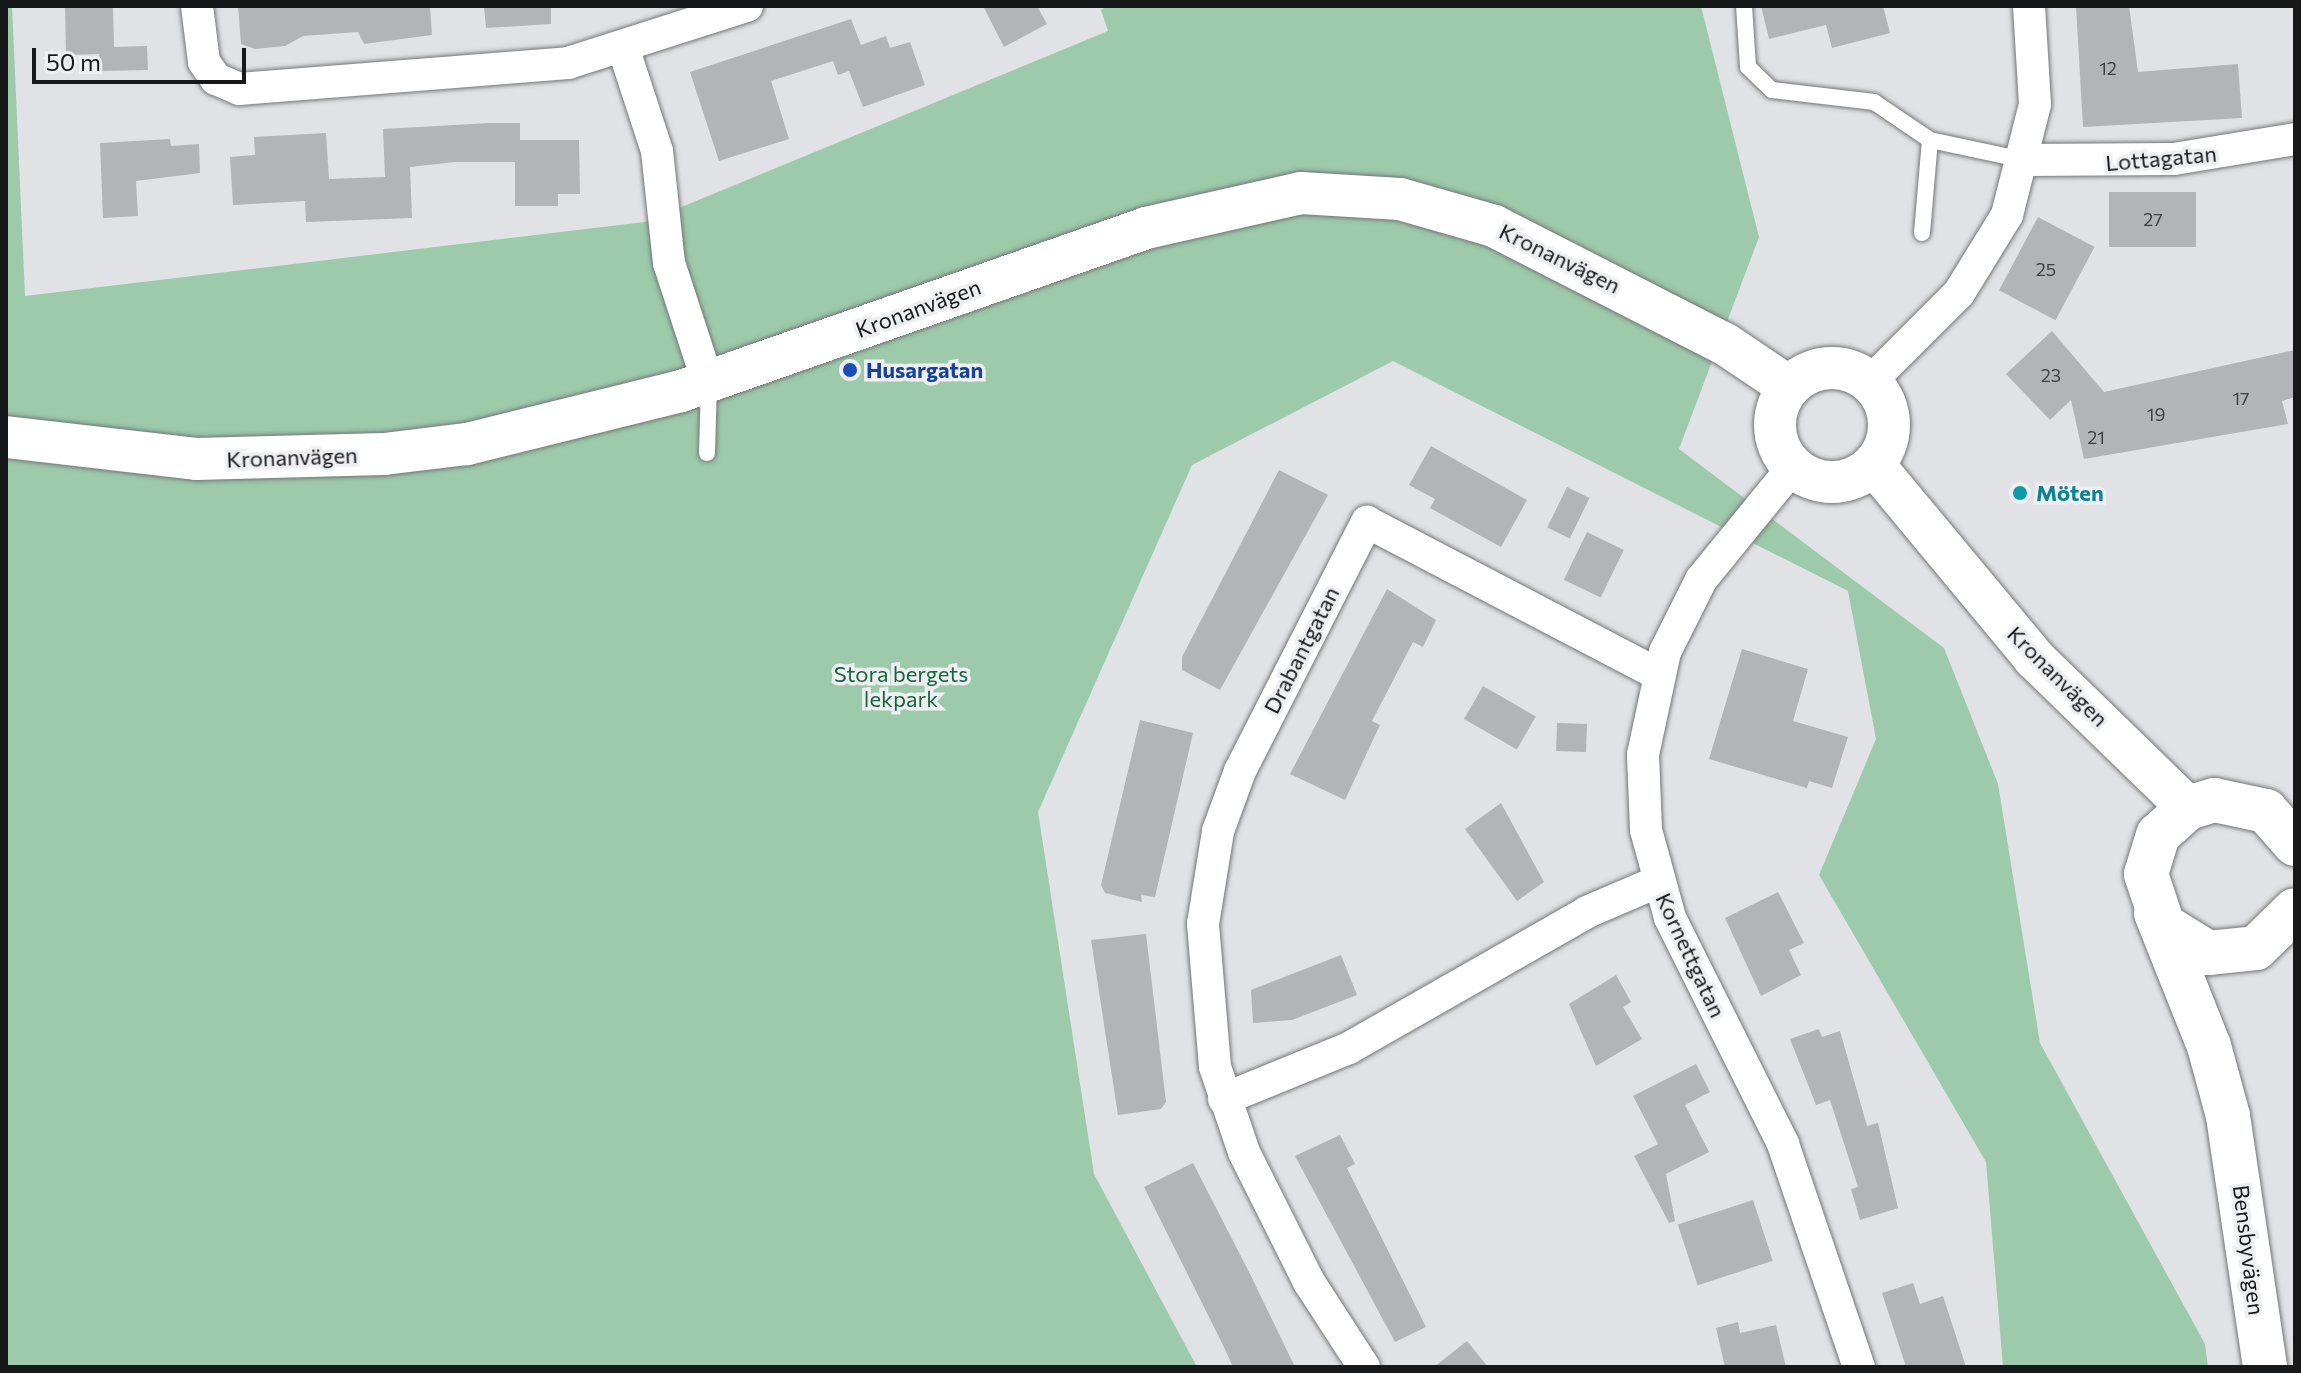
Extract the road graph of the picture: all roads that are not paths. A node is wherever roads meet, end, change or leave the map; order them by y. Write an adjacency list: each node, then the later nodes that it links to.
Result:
1 (197, 6): 5 (street)
2 (747, 6): 5 (street)
3 (1744, 6): 7 (lane)
4 (2029, 6): 8 (street)
5 (623, 47): 10 (street)
6 (2295, 139): 8 (street, Lottagatan)
7 (1930, 140): 8 (lane); 9 (lane)
8 (2026, 160): 11 (street)
9 (1922, 233)
10 (708, 382): 12 (street, Kronanvägen); 13 (street, Kronanvägen); 14 (lane)
11 (1870, 382): 12 (street); 15 (street)
12 (1789, 387): 16 (street)
13 (6, 437)
14 (707, 453)
15 (1874, 465): 16 (street); 19 (street, Kronanvägen)
16 (1793, 467): 17 (street, Kornettgatan)
17 (1658, 674): 22 (street, Kornettgatan); 26 (street, Drabantgatan)
18 (2252, 804): 19 (main road); 20 (main road); 21 (main road)
19 (2188, 808): 24 (main road, Bensbyvägen)
20 (2295, 810)
21 (2295, 844)
22 (1657, 882): 26 (street); 29 (street, Kornettgatan)
23 (2295, 910): 25 (main road, Bensbyvägen)
24 (2156, 913): 25 (main road); 27 (main road, Bensbyvägen)
25 (2256, 948): 27 (main road, Bensbyvägen)
26 (1224, 1099): 28 (street, Drabantgatan)
27 (2231, 1133): 30 (main road, Bensbyvägen)
28 (1364, 1367)
29 (1859, 1367)
30 (2265, 1367)

